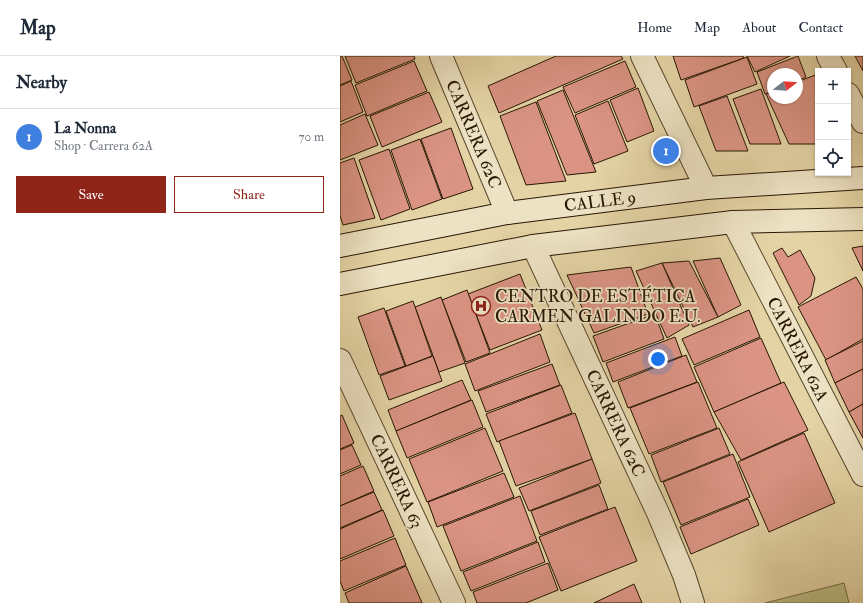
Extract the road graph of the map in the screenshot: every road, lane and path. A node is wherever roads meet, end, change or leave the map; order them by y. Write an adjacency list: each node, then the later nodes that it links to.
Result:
1 (441, 56): 9 (street, CARRERA 62C)
2 (642, 56): 8 (street)
3 (828, 56): 4 (street)
4 (834, 68)
5 (851, 100): 6 (street)
6 (863, 122)
7 (863, 178): 8 (street, CALLE 9)
8 (706, 188): 9 (street, CALLE 9)
9 (507, 213): 12 (street, CALLE 9)
10 (863, 219): 11 (street)
11 (733, 222): 13 (street); 16 (street, CARRERA 62A)
12 (340, 246)
13 (533, 246): 14 (street); 18 (street, CARRERA 62C)
14 (340, 284)
15 (340, 360): 17 (street, CARRERA 63)
16 (863, 475)
17 (454, 603)
18 (693, 603)

